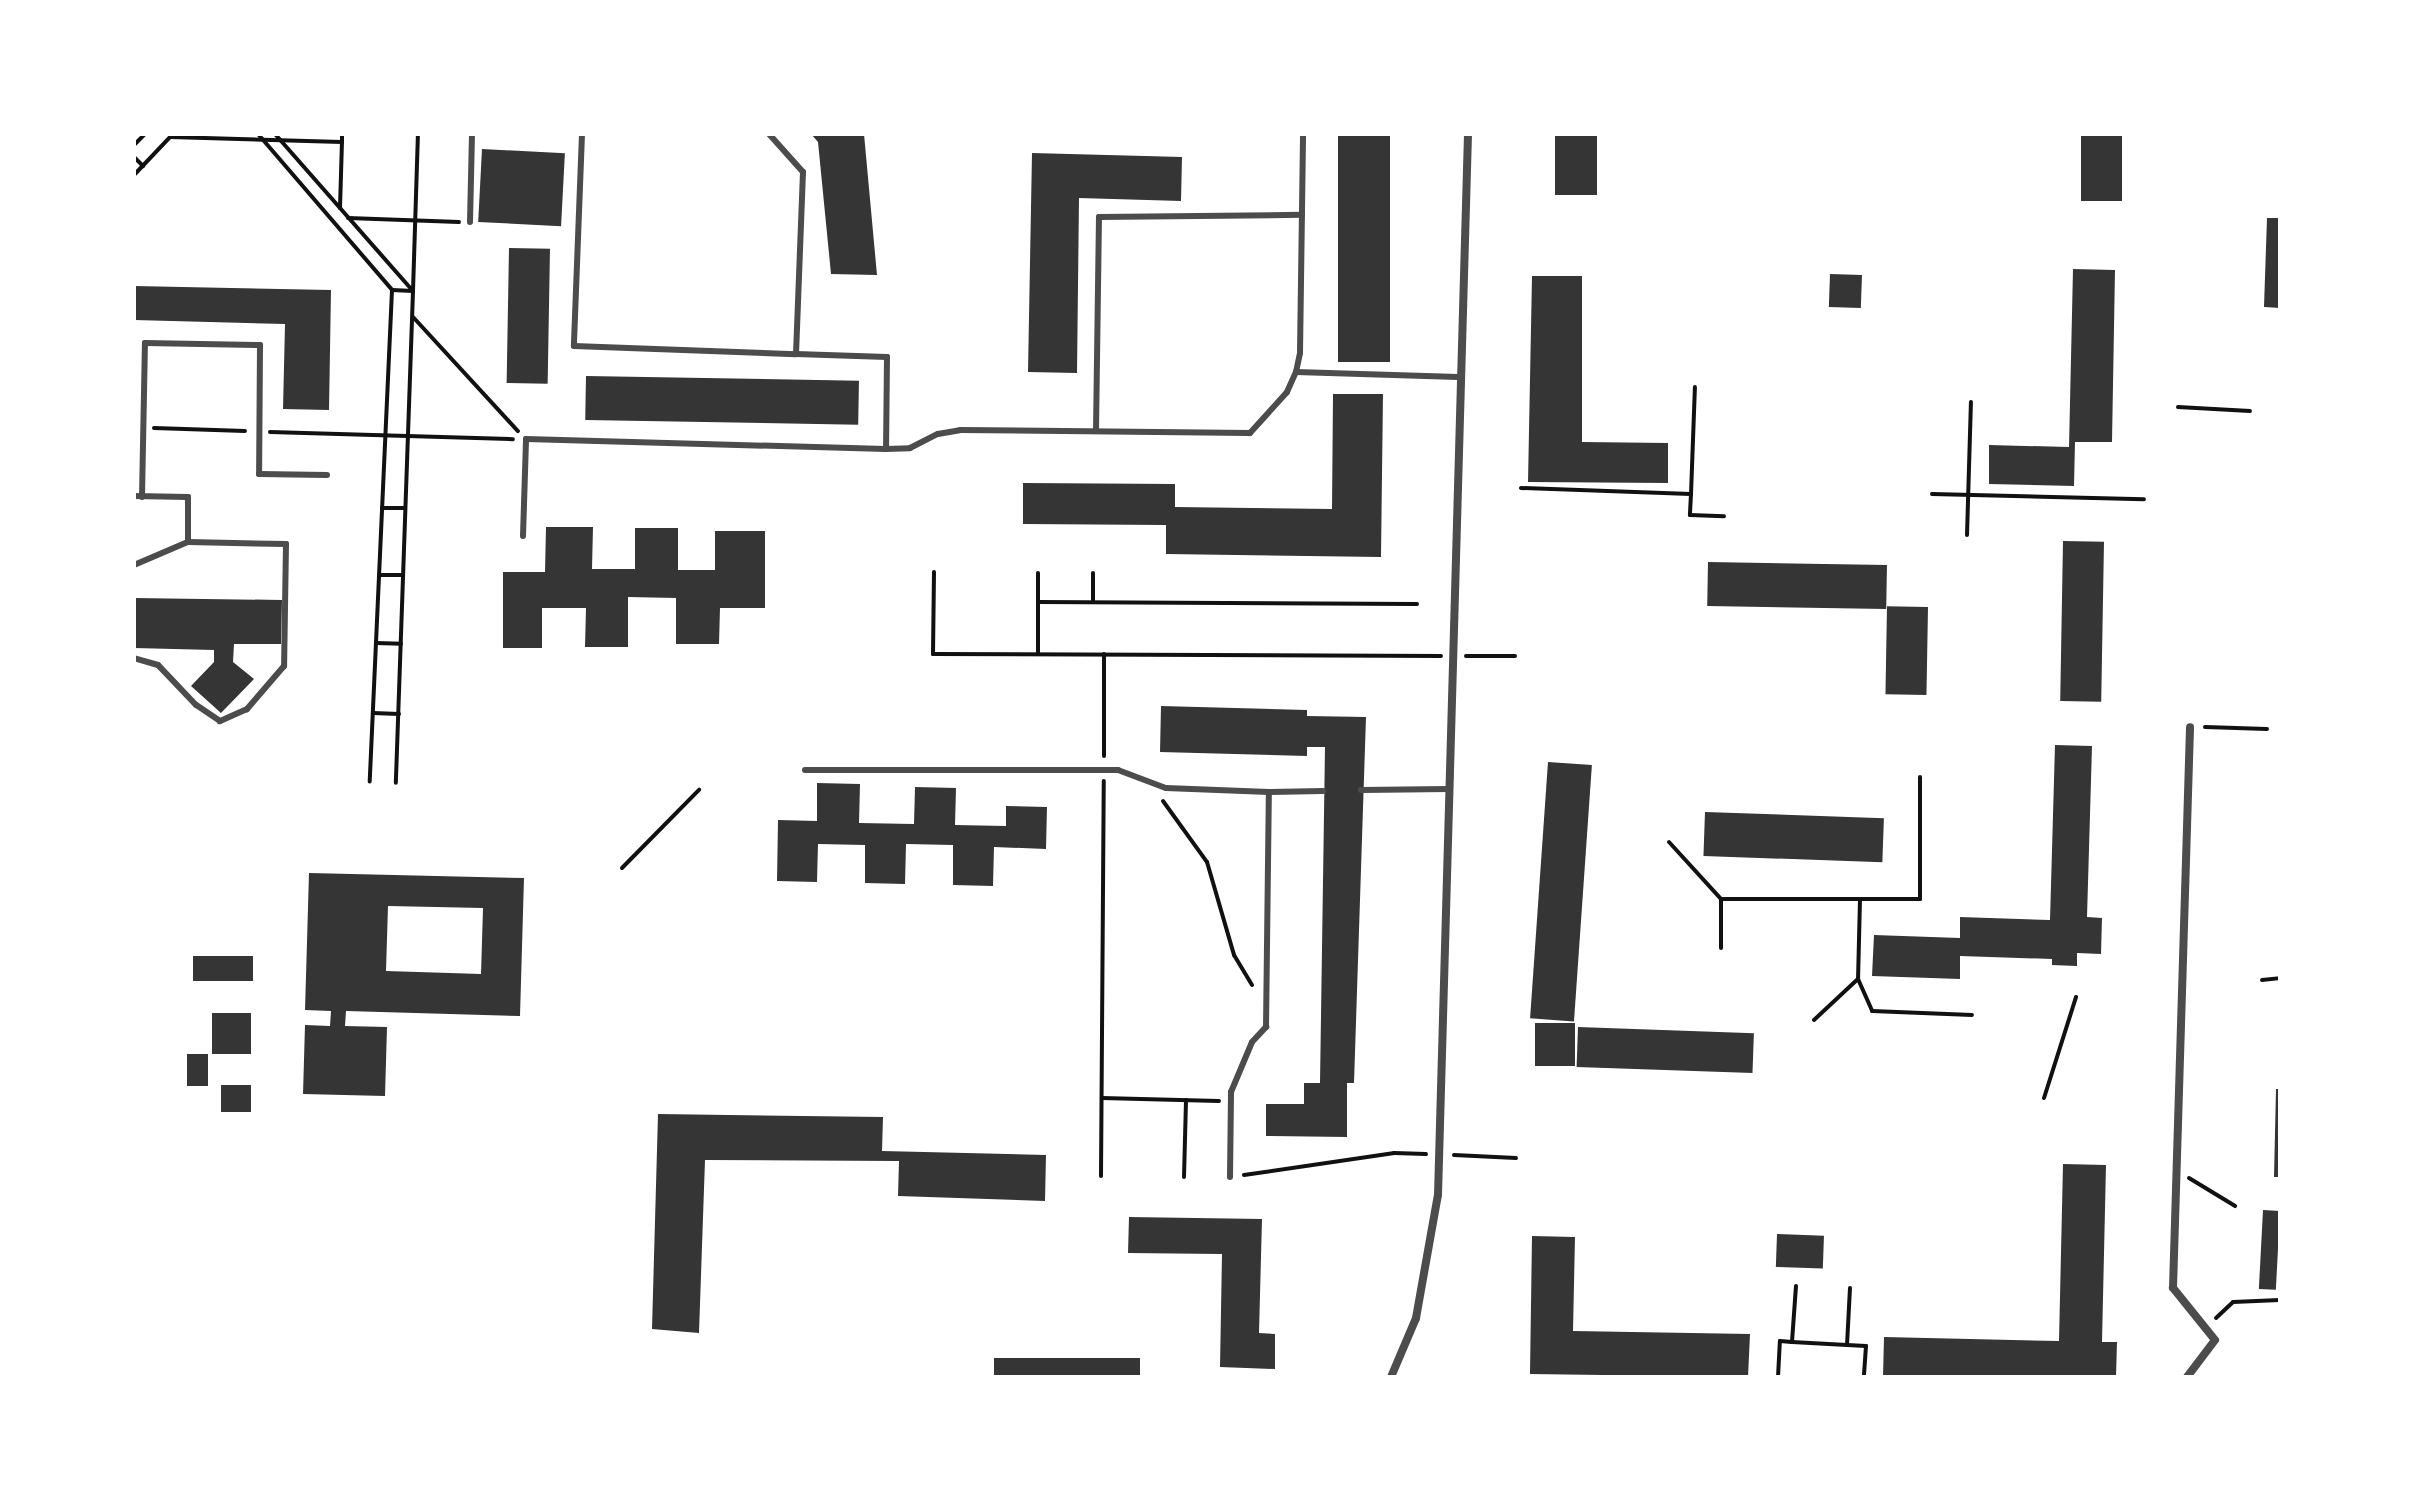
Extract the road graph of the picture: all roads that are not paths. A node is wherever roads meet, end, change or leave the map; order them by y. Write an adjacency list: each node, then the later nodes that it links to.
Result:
1 (472, 134): 7 (lane)
2 (582, 134): 8 (lane)
3 (769, 134): 8 (lane)
4 (1303, 134): 6 (lane)
5 (1468, 134): 10 (street)
6 (1302, 215): 9 (lane); 11 (lane)
7 (470, 222)
8 (796, 354): 12 (lane)
9 (1296, 372): 10 (lane); 11 (lane)
10 (1458, 377): 22 (street)
11 (1096, 431): 12 (lane)
12 (886, 449): 16 (lane)
13 (327, 475): 15 (lane)
14 (134, 496): 15 (lane)
15 (142, 497): 17 (lane)
16 (523, 536)
17 (188, 542): 18 (lane); 19 (lane)
18 (134, 565)
19 (134, 658)
20 (2190, 727): 28 (street)
21 (805, 770): 25 (lane)
22 (1449, 789): 23 (lane); 27 (street)
23 (1361, 790)
24 (1323, 791): 25 (lane)
25 (1269, 792): 26 (lane)
26 (1230, 1177)
27 (1391, 1377)
28 (2187, 1377)

